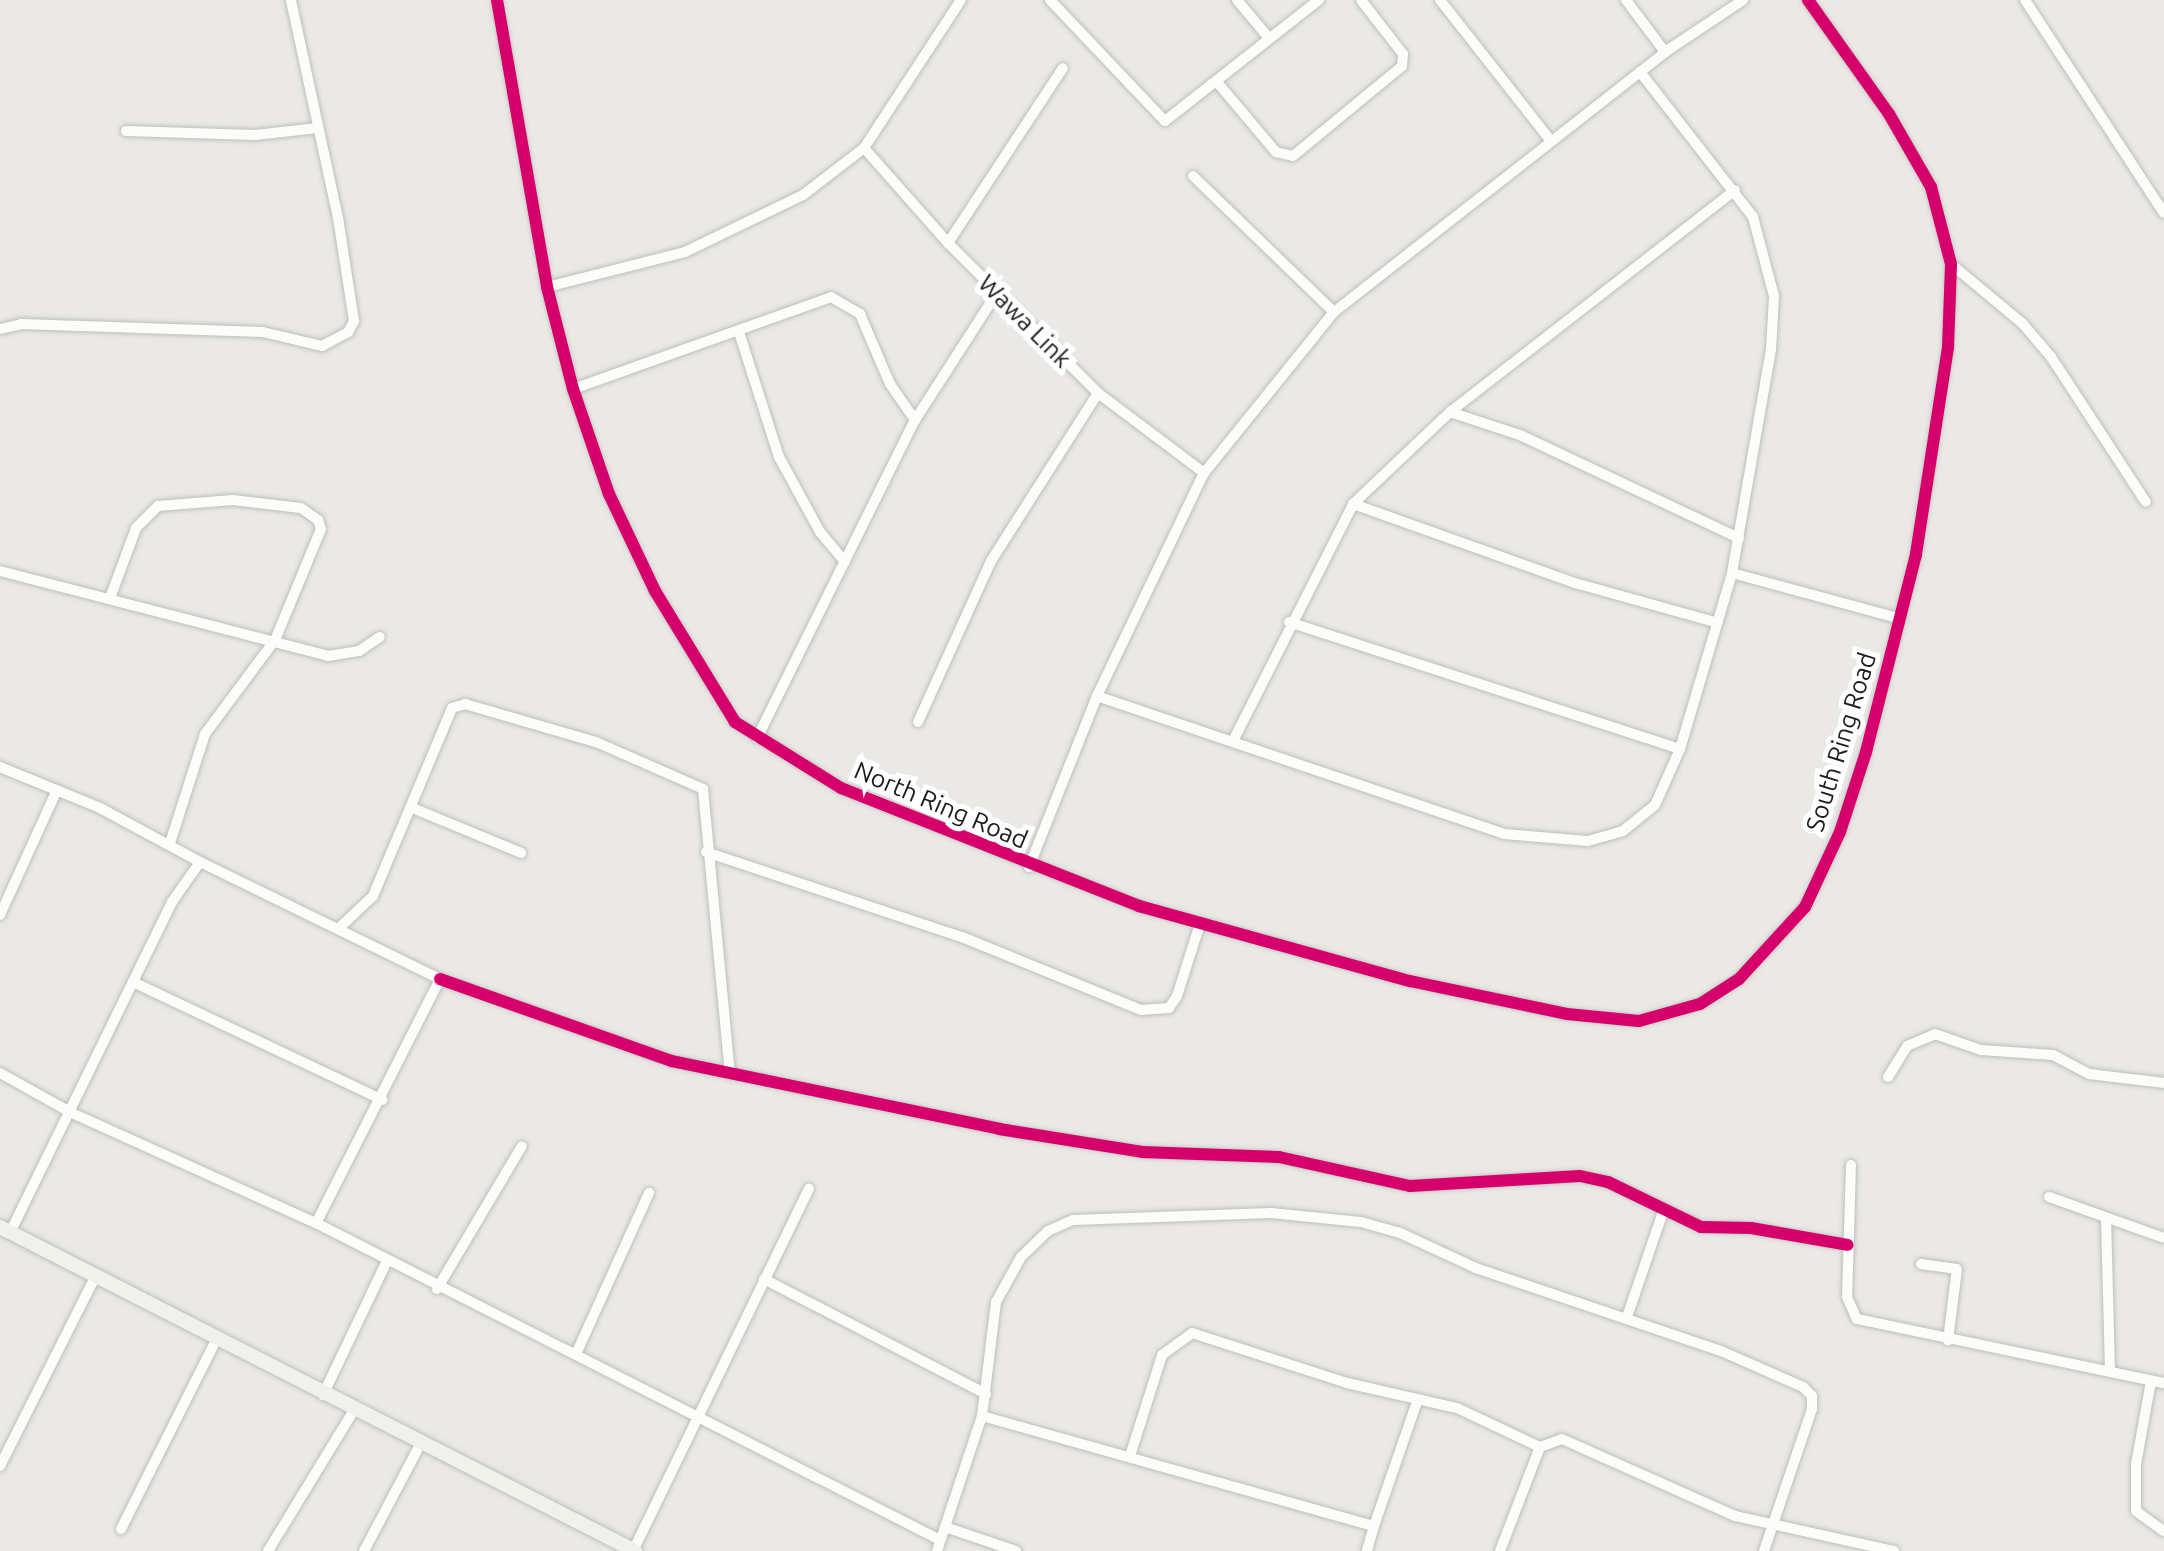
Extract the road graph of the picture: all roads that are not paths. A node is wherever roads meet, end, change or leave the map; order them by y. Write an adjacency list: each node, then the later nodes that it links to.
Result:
1 (291, 0): 18 (street)
2 (497, 0): 27 (street, North Ring Road)
3 (961, 0): 21 (street)
4 (1050, 0): 17 (street)
5 (1237, 0): 13 (street)
6 (1319, 0): 13 (street)
7 (1362, 0): 17 (street)
8 (1440, 0): 20 (street)
9 (1626, 0): 14 (street)
10 (1742, 0): 14 (street)
11 (1808, 0): 26 (street, South Ring Road)
12 (2024, 0): 24 (street)
13 (1269, 38): 17 (street)
14 (1665, 52): 16 (street)
15 (1063, 68): 25 (street)
16 (1640, 72): 20 (street); 23 (street)
17 (1217, 82)
18 (318, 128): 19 (street); 30 (street)
19 (126, 131)
20 (1551, 141): 29 (street)
21 (864, 148): 25 (street, Wawa Link); 27 (street)
22 (1193, 176): 29 (street)
23 (1736, 190): 34 (street); 39 (street)
24 (2164, 214)
25 (948, 244): 28 (street, Wawa Link)
26 (1951, 264): 37 (street); 44 (street, South Ring Road)
27 (547, 287): 32 (street, North Ring Road)
28 (997, 293): 33 (street, Wawa Link); 35 (street)
29 (1334, 312): 36 (street)
30 (0, 329)
31 (739, 332): 32 (street); 35 (street); 40 (street)
32 (573, 389): 51 (street, North Ring Road)
33 (1098, 393): 36 (street, Wawa Link); 50 (street)
34 (1450, 412): 38 (street); 39 (street)
35 (915, 420): 40 (street)
36 (1204, 474): 49 (street)
37 (2146, 502)
38 (1353, 504): 45 (street); 46 (street)
39 (1739, 538): 42 (street)
40 (844, 562): 51 (street)
41 (0, 571): 43 (street)
42 (1732, 572): 44 (street); 46 (street)
43 (110, 598): 48 (street); 48 (street)
44 (1901, 619): 65 (street, South Ring Road)
45 (1289, 622): 52 (street); 53 (street)
46 (1718, 623): 53 (street)
47 (380, 636): 48 (street)
48 (275, 640): 57 (street)
49 (1097, 696): 52 (street); 61 (street)
50 (918, 722)
51 (757, 738): 61 (street, North Ring Road)
52 (1234, 739): 53 (street)
53 (1680, 749)
54 (0, 767): 55 (street)
55 (56, 790): 57 (street); 62 (street)
56 (415, 808): 58 (street); 59 (street); 64 (street)
57 (170, 842): 60 (street)
58 (706, 852): 63 (street); 68 (street)
59 (521, 853)
60 (200, 862): 64 (street); 67 (street)
61 (1029, 867): 63 (street, North Ring Road)
62 (0, 915)
63 (1200, 924): 65 (street, North Ring Road)
64 (338, 929): 66 (street)
65 (1288, 949)
66 (440, 979): 68 (street); 72 (street)
67 (133, 982): 72 (street); 73 (street)
68 (730, 1072): 79 (street)
69 (0, 1074): 73 (street)
70 (1888, 1078): 71 (street)
71 (2164, 1082)
72 (383, 1100): 81 (street)
73 (72, 1114): 81 (street); 82 (street)
74 (522, 1146): 89 (street)
75 (1851, 1165): 84 (street)
76 (809, 1188): 88 (street)
77 (649, 1193): 93 (street)
78 (2049, 1198): 80 (street)
79 (1664, 1209): 84 (street); 90 (street)
80 (2106, 1218): 83 (street); 94 (street)
81 (316, 1223): 85 (street)
82 (5, 1230): 87 (street)
83 (2164, 1238)
84 (1848, 1245): 92 (street)
85 (386, 1263): 89 (street); 98 (street)
86 (1922, 1264): 92 (street)
87 (95, 1277): 91 (street); 106 (street)
88 (764, 1279): 97 (street); 101 (street)
89 (437, 1289): 93 (street)
90 (1626, 1318): 97 (street); 107 (street)
91 (216, 1340): 98 (street); 110 (street)
92 (1948, 1340): 94 (street)
93 (576, 1354): 101 (street)
94 (2110, 1370): 95 (street)
95 (2151, 1381): 96 (street); 111 (street)
96 (2164, 1382)
97 (986, 1394): 102 (street)
98 (322, 1396): 100 (street)
99 (1418, 1399): 104 (street); 105 (street); 109 (street)
100 (354, 1410): 103 (street); 113 (street)
101 (694, 1415): 112 (street); 115 (street)
102 (982, 1416): 105 (street); 108 (street)
103 (421, 1443): 114 (street); 115 (street)
104 (1540, 1447): 107 (street); 118 (street)
105 (1130, 1456): 109 (street)
106 (0, 1466)
107 (1772, 1525): 119 (street); 120 (street)
108 (944, 1526): 112 (street); 116 (street)
109 (1374, 1526): 117 (street)
110 (122, 1530)
111 (2164, 1532)
112 (938, 1546)
113 (268, 1551)
114 (364, 1551)
115 (634, 1551)
116 (1016, 1551)
117 (1368, 1551)
118 (1500, 1551)
119 (1764, 1551)
120 (1894, 1551)

